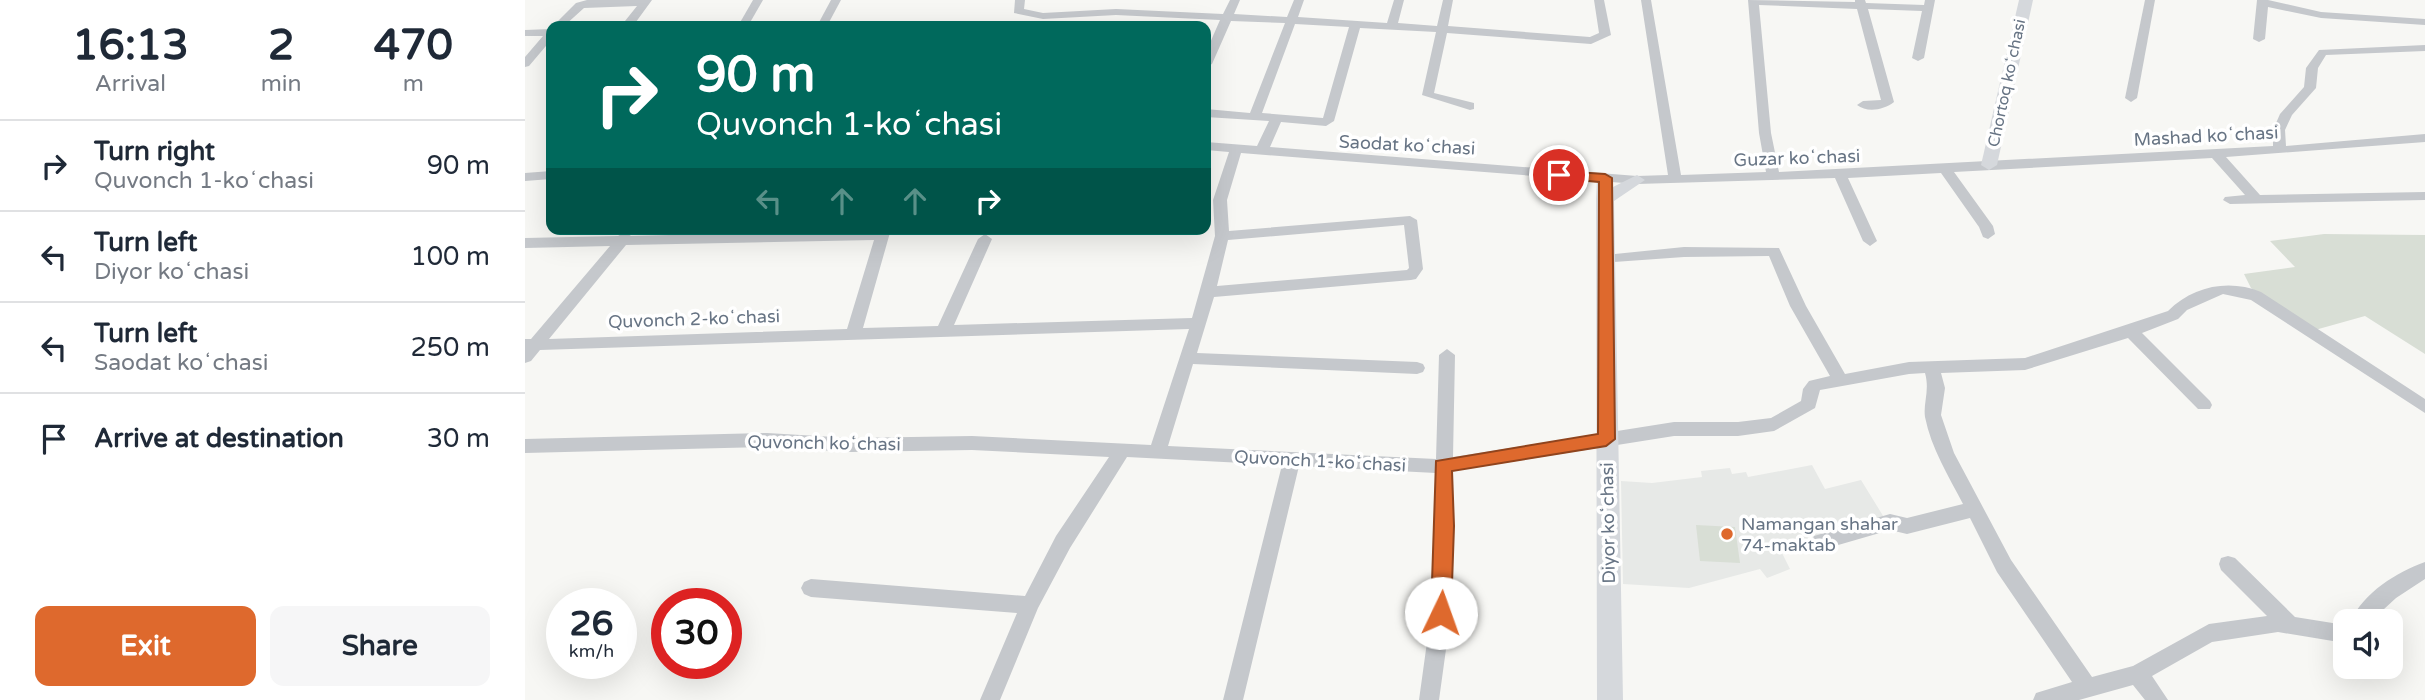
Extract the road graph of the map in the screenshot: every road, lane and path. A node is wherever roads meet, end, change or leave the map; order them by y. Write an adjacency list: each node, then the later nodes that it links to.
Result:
1 (758, 0): 25 (street)
2 (837, 0): 26 (street)
3 (1020, 0): 20 (street)
4 (1087, 0): 20 (street)
5 (1166, 0): 21 (street)
6 (1235, 0): 22 (street)
7 (1299, 0): 29 (street)
8 (1399, 0): 32 (street)
9 (1448, 0): 33 (street)
10 (1599, 0): 33 (street)
11 (1646, 0): 61 (street)
12 (2026, 0): 54 (main road, Chortoq koʻchasi)
13 (2150, 0): 42 (street)
14 (591, 1): 15 (street); 23 (street)
15 (646, 1): 24 (street)
16 (1753, 1): 18 (street); 59 (street)
17 (2262, 1): 30 (street); 37 (street)
18 (1860, 3): 19 (street); 43 (street)
19 (1929, 4): 40 (street)
20 (1084, 13): 21 (street); 27 (street)
21 (1161, 14): 22 (street); 28 (street)
22 (1227, 17): 29 (street); 39 (street)
23 (563, 21)
24 (631, 21)
25 (746, 21)
26 (825, 21)
27 (1084, 21)
28 (1159, 21)
29 (1291, 21): 31 (street); 46 (street)
30 (2425, 22)
31 (1356, 23): 32 (street); 47 (street)
32 (1392, 25): 33 (street)
33 (1443, 29): 44 (street)
34 (546, 32): 35 (street)
35 (525, 33)
36 (546, 38): 41 (street)
37 (2259, 39)
38 (2425, 48): 51 (street)
39 (1211, 53)
40 (1918, 58)
41 (525, 64)
42 (2131, 98)
43 (1863, 105)
44 (1470, 106)
45 (1211, 114): 46 (street)
46 (1254, 118): 47 (street)
47 (1276, 120): 52 (street)
48 (2425, 138): 51 (street, Mashad koʻchasi)
49 (1211, 146): 50 (street, Saodat koʻchasi)
50 (1236, 149): 52 (street, Saodat koʻchasi); 70 (street)
51 (2280, 150): 53 (street, Mashad koʻchasi)
52 (1261, 152): 62 (street, Saodat koʻchasi)
53 (2215, 153): 54 (street, Mashad koʻchasi); 64 (street)
54 (1989, 165): 55 (street, Guzar koʻchasi)
55 (1944, 168): 56 (street, Guzar koʻchasi); 66 (street)
56 (1840, 174): 59 (street, Guzar koʻchasi); 72 (street)
57 (546, 175): 58 (street)
58 (525, 177)
59 (1774, 177): 61 (street, Guzar koʻchasi)
60 (1637, 180): 61 (street, Guzar koʻchasi); 62 (main road)
61 (1675, 180)
62 (1605, 189): 74 (main road, Diyor koʻchasi)
63 (2425, 196): 64 (street)
64 (2256, 199): 65 (street)
65 (2230, 200)
66 (1988, 234)
67 (616, 235): 73 (street)
68 (626, 235): 80 (street, Quvonch 2-koʻchasi)
69 (882, 235): 79 (street)
70 (1223, 236): 75 (street); 75 (street)
71 (985, 239): 78 (street)
72 (1870, 241)
73 (525, 243)
74 (1605, 260): 85 (street); 88 (main road, Diyor koʻchasi)
75 (1208, 292): 76 (street)
76 (1198, 323): 78 (street); 82 (street)
77 (2130, 331): 84 (street); 86 (street); 87 (street)
78 (943, 332): 79 (street)
79 (854, 333): 80 (street, Quvonch 2-koʻchasi)
80 (528, 349)
81 (1447, 355): 93 (street)
82 (1188, 358): 83 (street); 91 (street)
83 (1417, 368)
84 (1932, 368): 85 (street); 94 (street)
85 (1840, 380): 88 (street, Quvonch 1-koʻchasi)
86 (2204, 405)
87 (2425, 407)
88 (1606, 439): 93 (street, Quvonch 1-koʻchasi); 108 (main road, Diyor koʻchasi)
89 (525, 446): 90 (street, Quvonch koʻchasi)
90 (1123, 450): 91 (street, Quvonch 1-koʻchasi); 99 (street)
91 (1157, 453): 92 (street, Quvonch 1-koʻchasi)
92 (1292, 460): 93 (street, Quvonch 1-koʻchasi); 106 (street)
93 (1443, 466): 107 (street)
94 (1974, 509): 95 (street); 104 (street)
95 (1821, 542)
96 (2228, 564): 101 (street)
97 (2425, 570): 100 (street)
98 (811, 588): 99 (street)
99 (1030, 605): 105 (street)
100 (2367, 609)
101 (2290, 625): 102 (street); 103 (street)
102 (2333, 632)
103 (2137, 674): 104 (street); 110 (street)
104 (2087, 687): 109 (street)
105 (990, 700)
106 (1233, 700)
107 (1429, 700)
108 (1610, 700)
109 (2043, 700)
110 (2158, 700)

